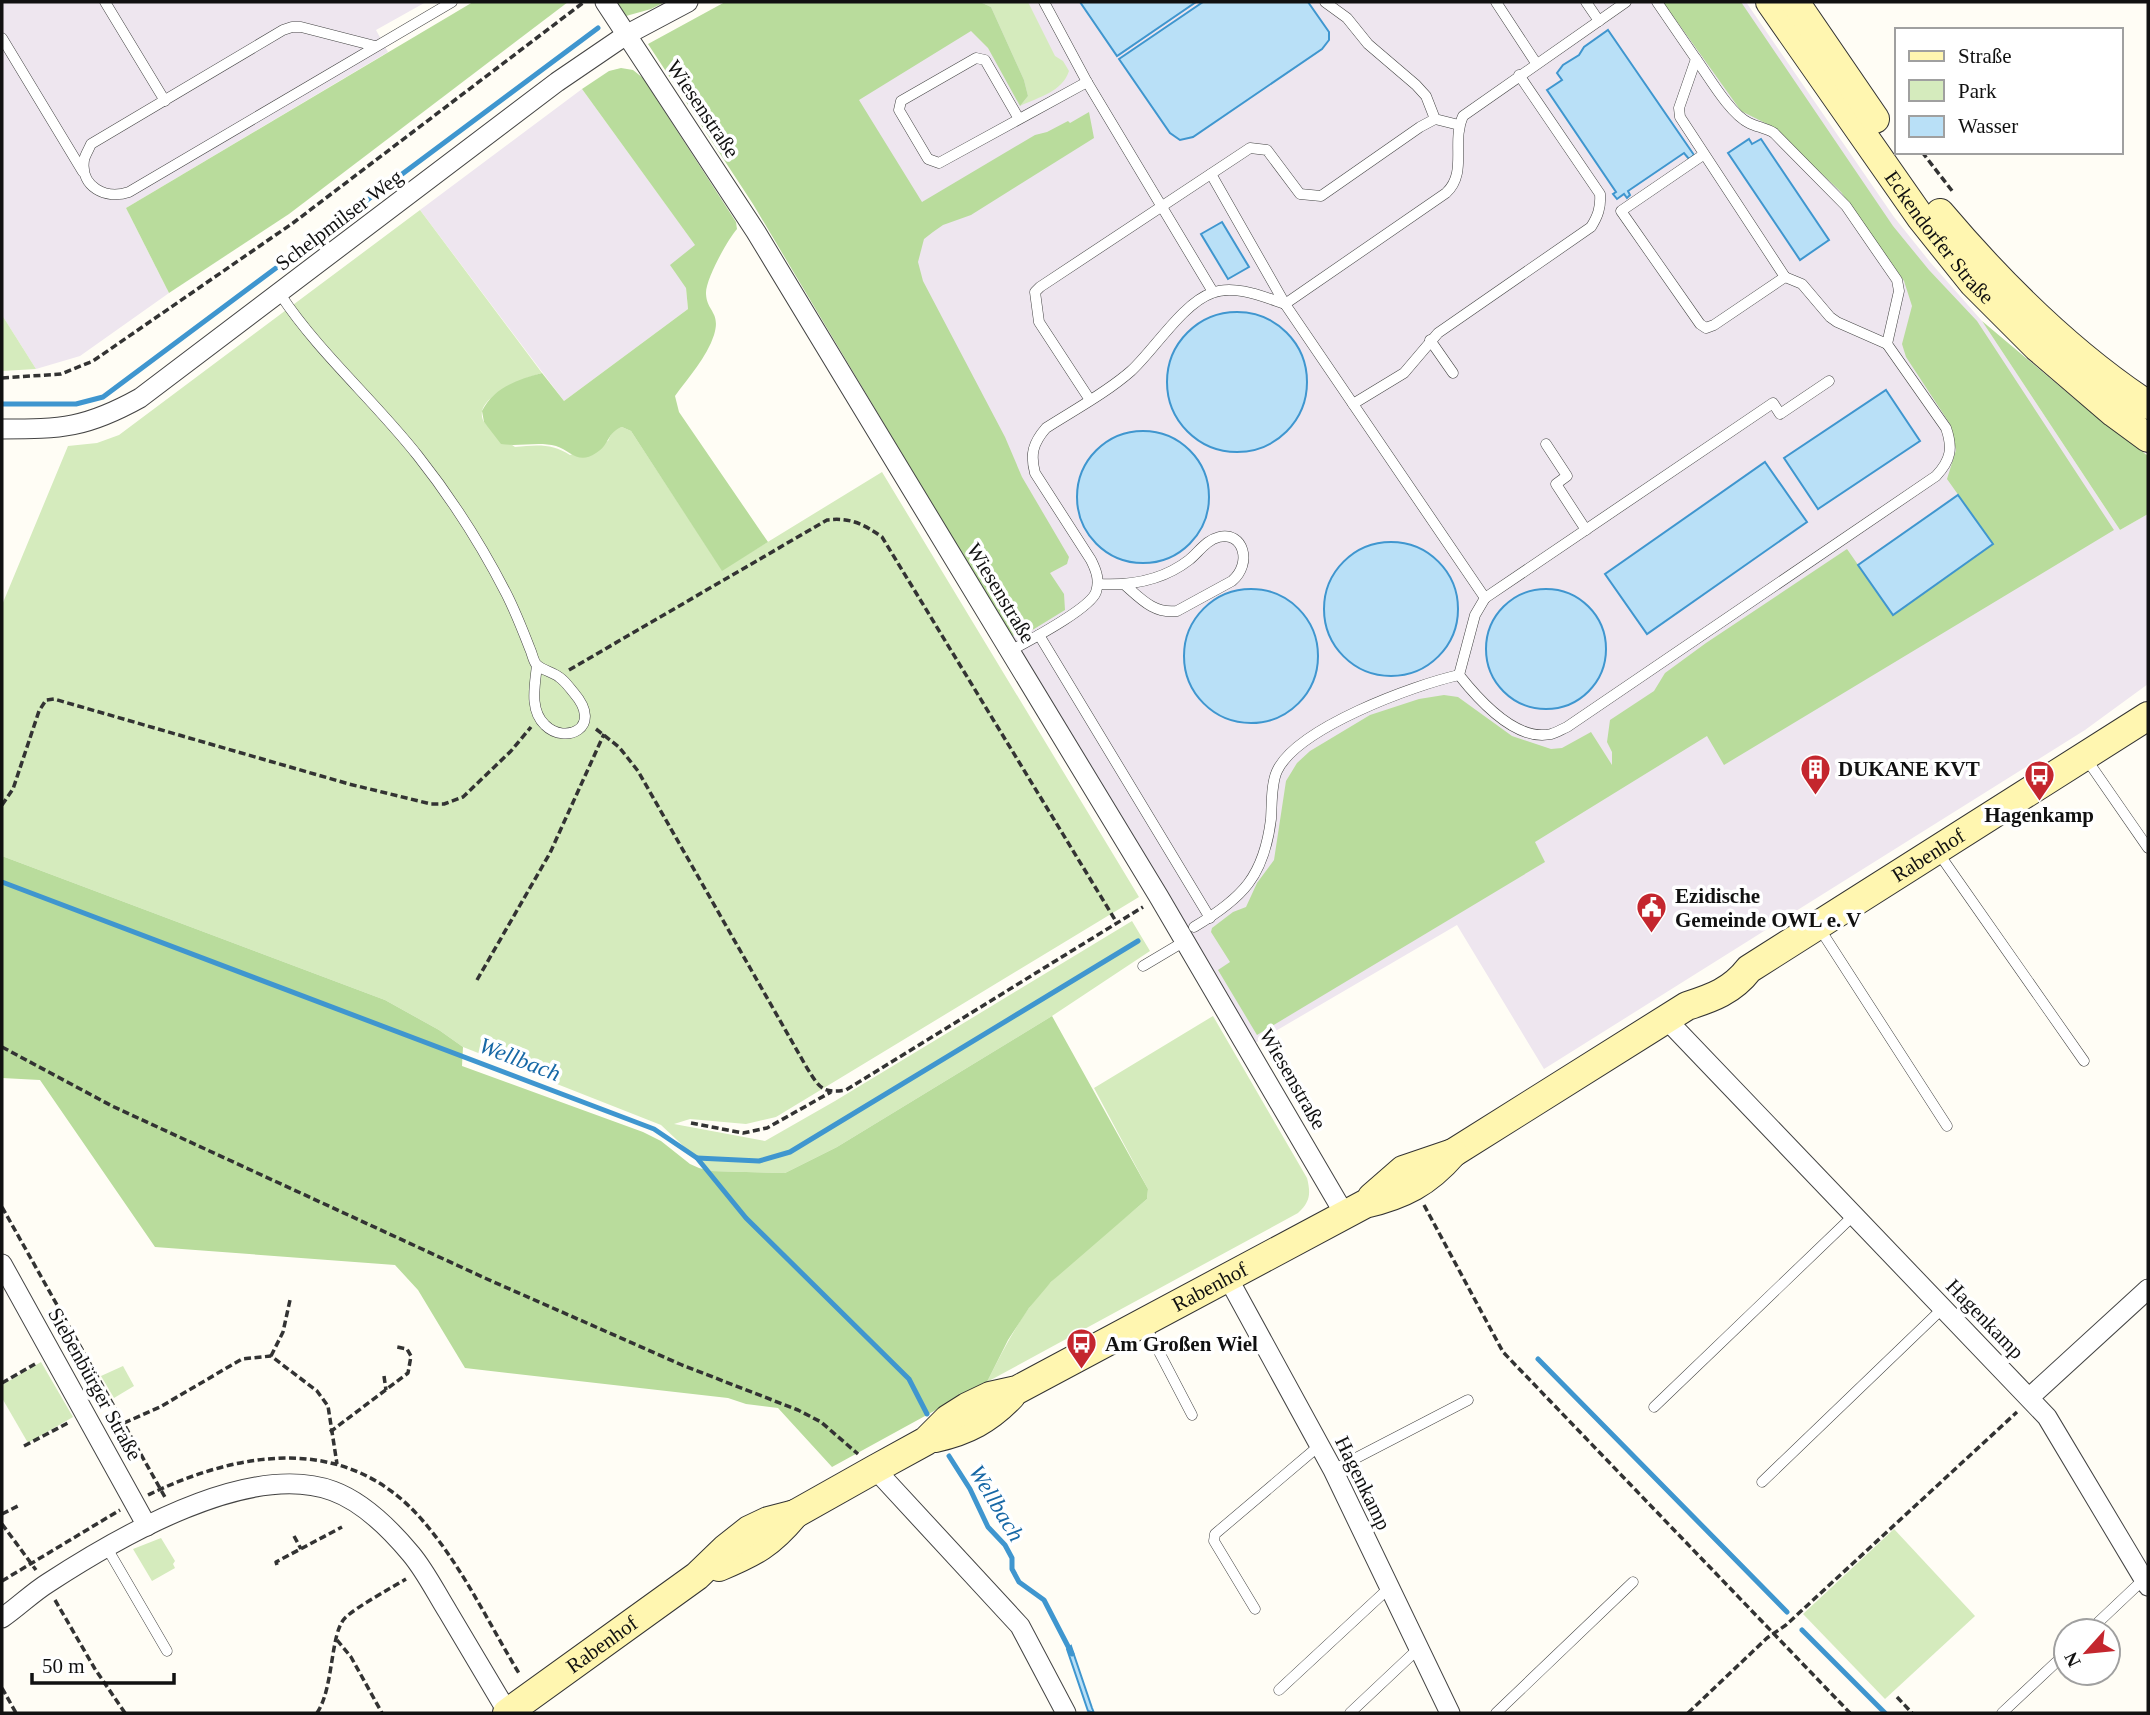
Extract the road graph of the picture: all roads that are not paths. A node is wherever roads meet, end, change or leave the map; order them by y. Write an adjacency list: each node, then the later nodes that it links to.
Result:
1 (105, 2): 21 (lane)
2 (452, 2): 16 (lane)
3 (605, 2): 14 (street, Wiesenstraße)
4 (688, 2): 14 (street, Schelpmilser Weg)
5 (1044, 2): 20 (lane)
6 (1325, 2): 23 (lane)
7 (1496, 2): 18 (lane)
8 (1586, 2): 13 (lane)
9 (1626, 2): 13 (lane)
10 (1657, 2): 17 (lane)
11 (1770, 2): 43 (street, Eckendorfer Straße)
12 (1795, 2): 25 (street, Eckendorfer Straße)
13 (1599, 21): 18 (lane)
14 (626, 35): 33 (street, Schelpmilser Weg); 50 (street, Wiesenstraße)
15 (2, 38): 29 (lane)
16 (375, 46): 21 (lane); 29 (lane)
17 (1696, 59): 27 (lane); 36 (lane)
18 (1536, 63): 19 (lane)
19 (1519, 75): 24 (lane); 35 (lane)
20 (1087, 82): 22 (lane); 30 (lane)
21 (165, 101): 29 (lane)
22 (1019, 119): 22 (lane)
23 (1436, 119): 24 (lane); 28 (lane)
24 (1459, 125): 34 (lane)
25 (1895, 148)
26 (1899, 154): 41 (street, Eckendorfer Straße)
27 (1703, 155): 31 (lane); 31 (lane)
28 (1211, 174): 30 (lane); 34 (lane)
29 (87, 178)
30 (1163, 206): 32 (lane); 39 (lane)
31 (1785, 277): 36 (lane)
32 (1213, 292): 34 (lane); 39 (lane)
33 (280, 294): 42 (street, Schelpmilser Weg); 51 (lane)
34 (1285, 304): 40 (lane)
35 (1430, 340): 37 (lane); 40 (lane)
36 (1887, 344): 52 (lane)
37 (1453, 373)
38 (1829, 381): 45 (lane)
39 (1090, 400): 46 (lane)
40 (1353, 404): 48 (lane)
41 (2148, 405)
42 (2, 429)
43 (2148, 438)
44 (1546, 444): 45 (lane)
45 (1586, 530): 48 (lane)
46 (1098, 584): 47 (lane); 49 (lane)
47 (1125, 585): 47 (lane)
48 (1485, 598): 52 (lane)
49 (1039, 635): 50 (lane); 57 (lane)
50 (1010, 652): 59 (street, Wiesenstraße)
51 (537, 664): 51 (lane)
52 (1459, 675): 57 (lane)
53 (2147, 716): 54 (street, Rabenhof)
54 (2085, 757): 55 (lane); 56 (street, Rabenhof)
55 (2148, 848)
56 (1936, 850): 58 (street, Rabenhof); 62 (lane)
57 (1210, 918): 59 (lane)
58 (1818, 926): 61 (street, Rabenhof); 63 (lane)
59 (1190, 934): 60 (lane); 65 (street, Wiesenstraße)
60 (1143, 966)
61 (1676, 1013): 64 (street, Rabenhof); 66 (street, Hagenkamp)
62 (2084, 1061)
63 (1947, 1126)
64 (1453, 1153): 65 (street, Rabenhof); 65 (street, Rabenhof)
65 (1355, 1210): 68 (street, Rabenhof)
66 (1854, 1215): 70 (street, Hagenkamp); 74 (lane)
67 (2, 1264): 80 (street, Siebenbürger Straße)
68 (1227, 1278): 71 (street, Rabenhof); 76 (street, Hagenkamp)
69 (2148, 1289): 72 (street)
70 (1943, 1308): 72 (street, Hagenkamp); 79 (lane)
71 (1144, 1323): 75 (lane); 77 (street, Rabenhof)
72 (2030, 1397): 83 (street, Hagenkamp)
73 (1468, 1400): 78 (lane)
74 (1654, 1407)
75 (1192, 1415)
76 (1320, 1445): 78 (street, Hagenkamp); 85 (lane)
77 (875, 1469): 92 (street, Rabenhof); 93 (street)
78 (1333, 1470): 84 (street, Hagenkamp)
79 (1762, 1482)
80 (147, 1526): 81 (street); 92 (street)
81 (107, 1548): 87 (street); 89 (lane)
82 (1633, 1582): 96 (lane)
83 (2146, 1583): 86 (lane)
84 (1389, 1588): 88 (street, Hagenkamp); 91 (lane)
85 (1255, 1609)
86 (2106, 1617)
87 (2, 1618)
88 (1418, 1649): 94 (lane); 95 (street, Hagenkamp)
89 (166, 1651)
90 (2052, 1666): 97 (lane)
91 (1279, 1690)
92 (507, 1713)
93 (1066, 1713)
94 (1350, 1713)
95 (1450, 1713)
96 (1496, 1713)
97 (2001, 1713)

